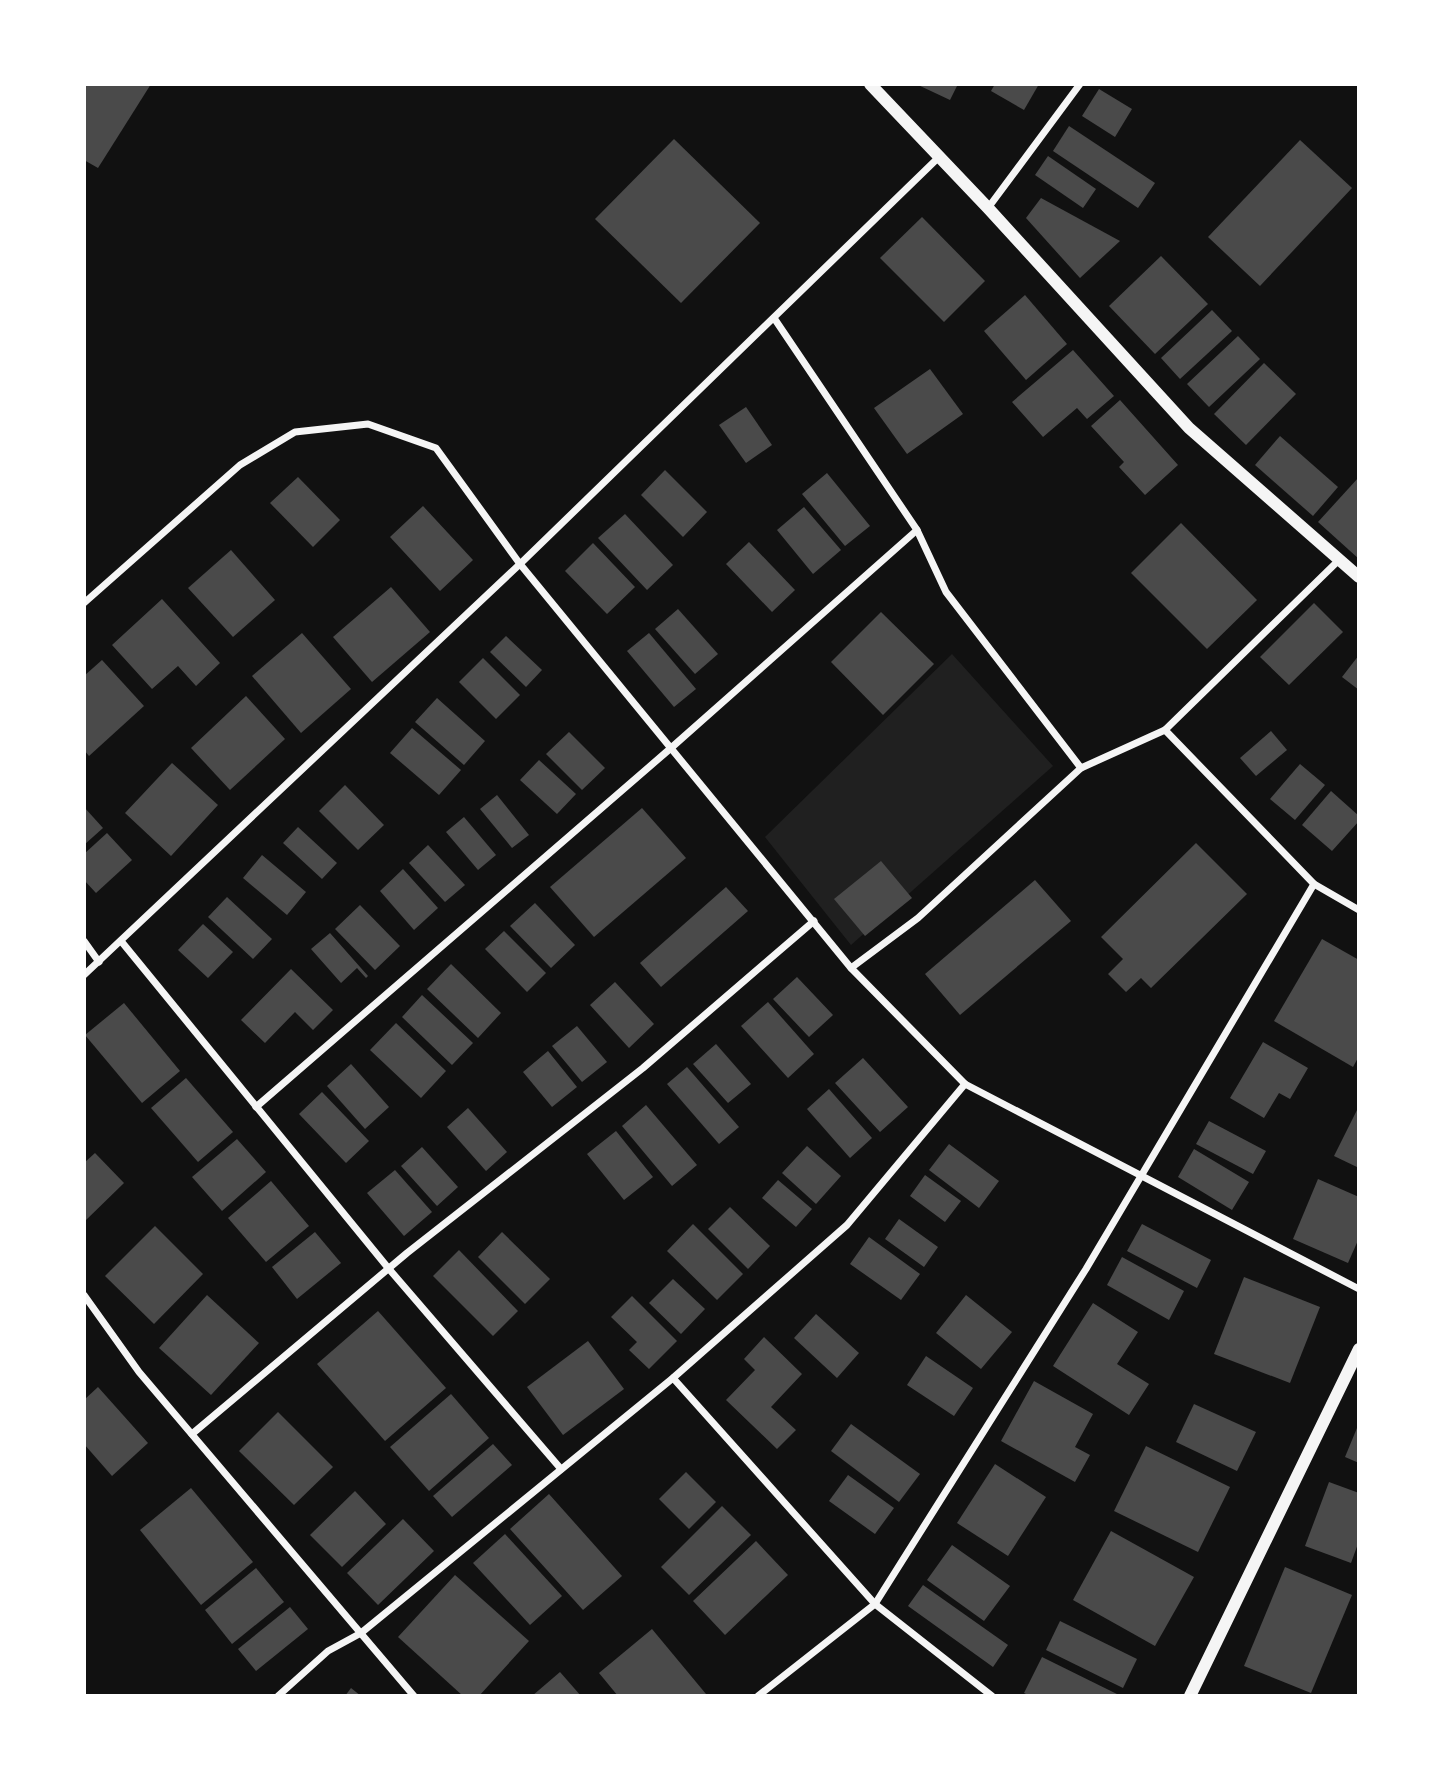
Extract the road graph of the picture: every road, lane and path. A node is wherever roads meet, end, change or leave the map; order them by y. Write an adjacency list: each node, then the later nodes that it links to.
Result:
1 (870, 84): 3 (street)
2 (1080, 84): 4 (street)
3 (939, 157): 4 (street); 5 (street)
4 (988, 208): 7 (street)
5 (774, 318): 6 (street); 8 (street)
6 (917, 530): 12 (street); 13 (street)
7 (1339, 560): 9 (street); 11 (street)
8 (520, 564): 10 (street); 12 (street); 18 (street)
9 (1359, 577)
10 (84, 603)
11 (1165, 730): 13 (street); 14 (street)
12 (671, 748): 16 (street); 23 (street)
13 (1081, 768): 20 (street)
14 (1314, 884): 15 (street); 24 (street)
15 (1359, 910)
16 (814, 921): 20 (street); 25 (street)
17 (84, 941): 19 (street)
18 (121, 941): 19 (street); 23 (street)
19 (99, 962): 21 (street)
20 (852, 968): 22 (street)
21 (84, 975)
22 (965, 1084): 24 (street); 29 (street)
23 (256, 1107): 25 (street)
24 (1141, 1176): 26 (street); 32 (street)
25 (389, 1269): 30 (street); 31 (street)
26 (1359, 1289)
27 (84, 1295): 30 (street)
28 (1359, 1349): 38 (street)
29 (673, 1378): 31 (street); 32 (street)
30 (192, 1434): 33 (street)
31 (561, 1469): 33 (street)
32 (875, 1604): 36 (street); 37 (street)
33 (361, 1633): 34 (street); 35 (street)
34 (278, 1696)
35 (414, 1696)
36 (758, 1696)
37 (992, 1696)
38 (1189, 1696)

